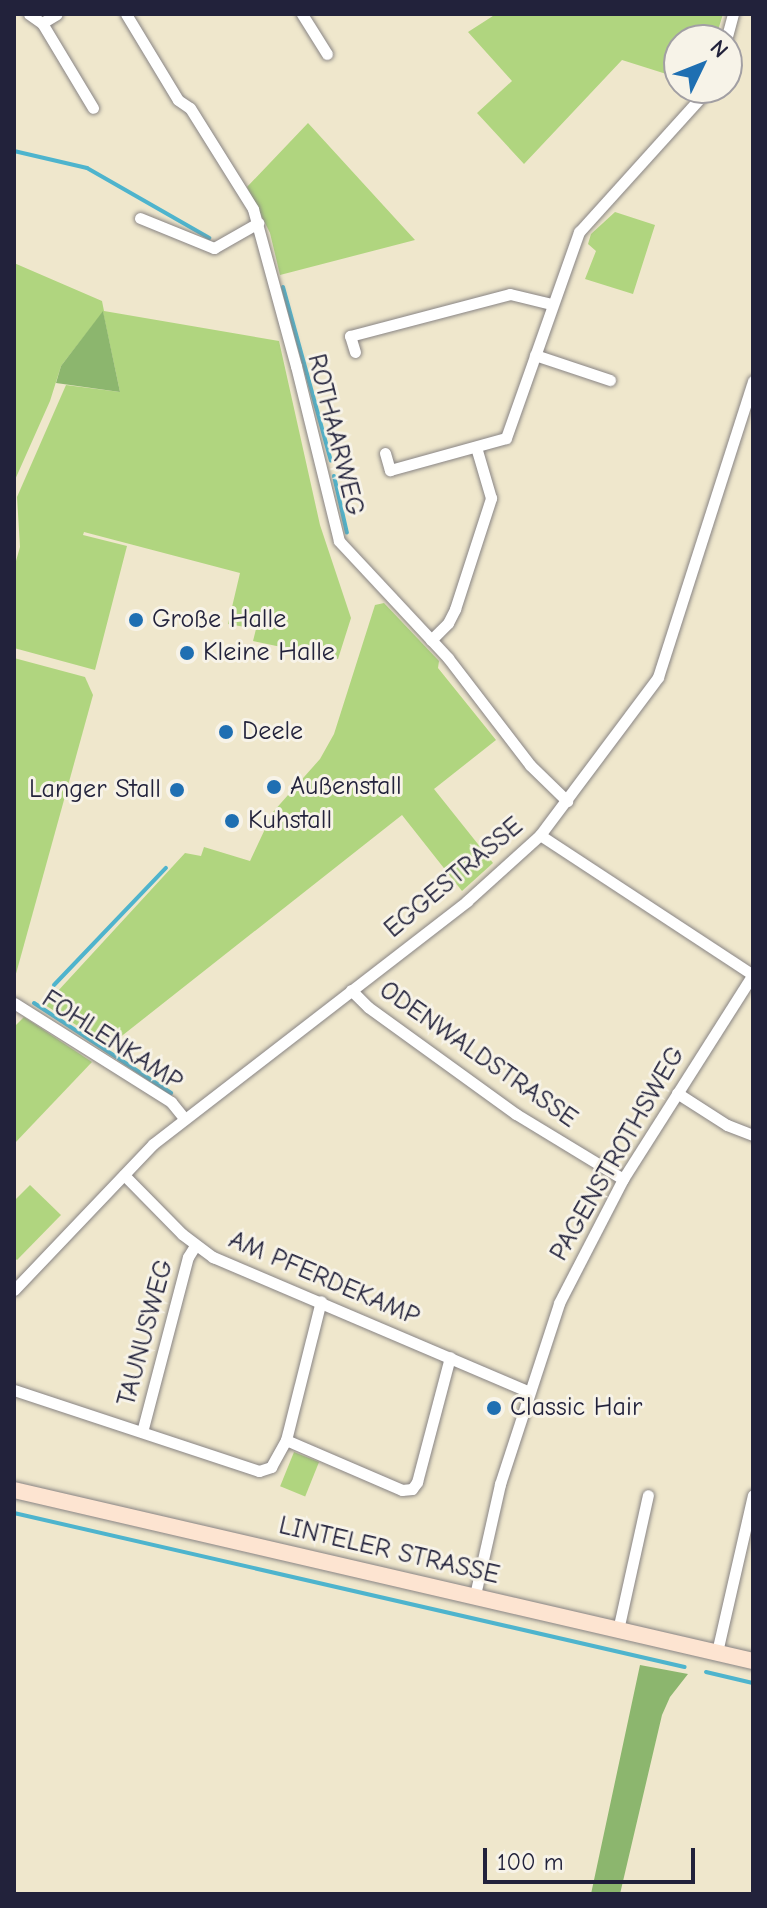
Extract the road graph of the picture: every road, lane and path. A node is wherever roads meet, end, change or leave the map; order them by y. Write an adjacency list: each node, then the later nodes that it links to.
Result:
1 (29, 14): 5 (street)
2 (57, 14): 5 (street)
3 (126, 14): 10 (street, ROTHAARWEG)
4 (302, 14): 6 (street)
5 (42, 23): 8 (street)
6 (327, 54)
7 (695, 104): 11 (street)
8 (93, 108)
9 (140, 218): 10 (street)
10 (258, 223): 18 (street, ROTHAARWEG)
11 (551, 304): 12 (street); 13 (street)
12 (355, 352)
13 (535, 355): 14 (street); 16 (street)
14 (610, 380)
15 (753, 381): 19 (street, EGGESTRASSE)
16 (476, 447): 17 (street); 18 (street)
17 (385, 453)
18 (431, 640): 19 (street, ROTHAARWEG)
19 (567, 801): 20 (street, EGGESTRASSE)
20 (540, 835): 21 (street); 22 (street, EGGESTRASSE)
21 (753, 975): 24 (street, PAGENSTROTHSWEG)
22 (351, 990): 25 (street, EGGESTRASSE); 28 (street, ODENWALDSTRASSE)
23 (14, 1003): 25 (street, FOHLENKAMP)
24 (677, 1093): 26 (street); 28 (street, PAGENSTROTHSWEG)
25 (184, 1118): 27 (street, EGGESTRASSE)
26 (753, 1135)
27 (124, 1175): 29 (street, AM PFERDEKAMP); 30 (street, EGGESTRASSE)
28 (623, 1179): 34 (street, PAGENSTROTHSWEG)
29 (195, 1246): 31 (street, AM PFERDEKAMP); 35 (street, TAUNUSWEG)
30 (14, 1290)
31 (321, 1301): 32 (street, AM PFERDEKAMP); 36 (street)
32 (450, 1357): 34 (street, AM PFERDEKAMP); 36 (street)
33 (14, 1390): 35 (street)
34 (529, 1392): 40 (street, PAGENSTROTHSWEG)
35 (142, 1432): 36 (street)
36 (286, 1440)
37 (14, 1490): 40 (street, LINTELER STRASSE)
38 (648, 1495): 41 (street)
39 (753, 1495): 42 (street)
40 (475, 1595): 41 (street, LINTELER STRASSE)
41 (618, 1630): 42 (street, LINTELER STRASSE)
42 (717, 1652): 43 (street, LINTELER STRASSE)
43 (753, 1661)

